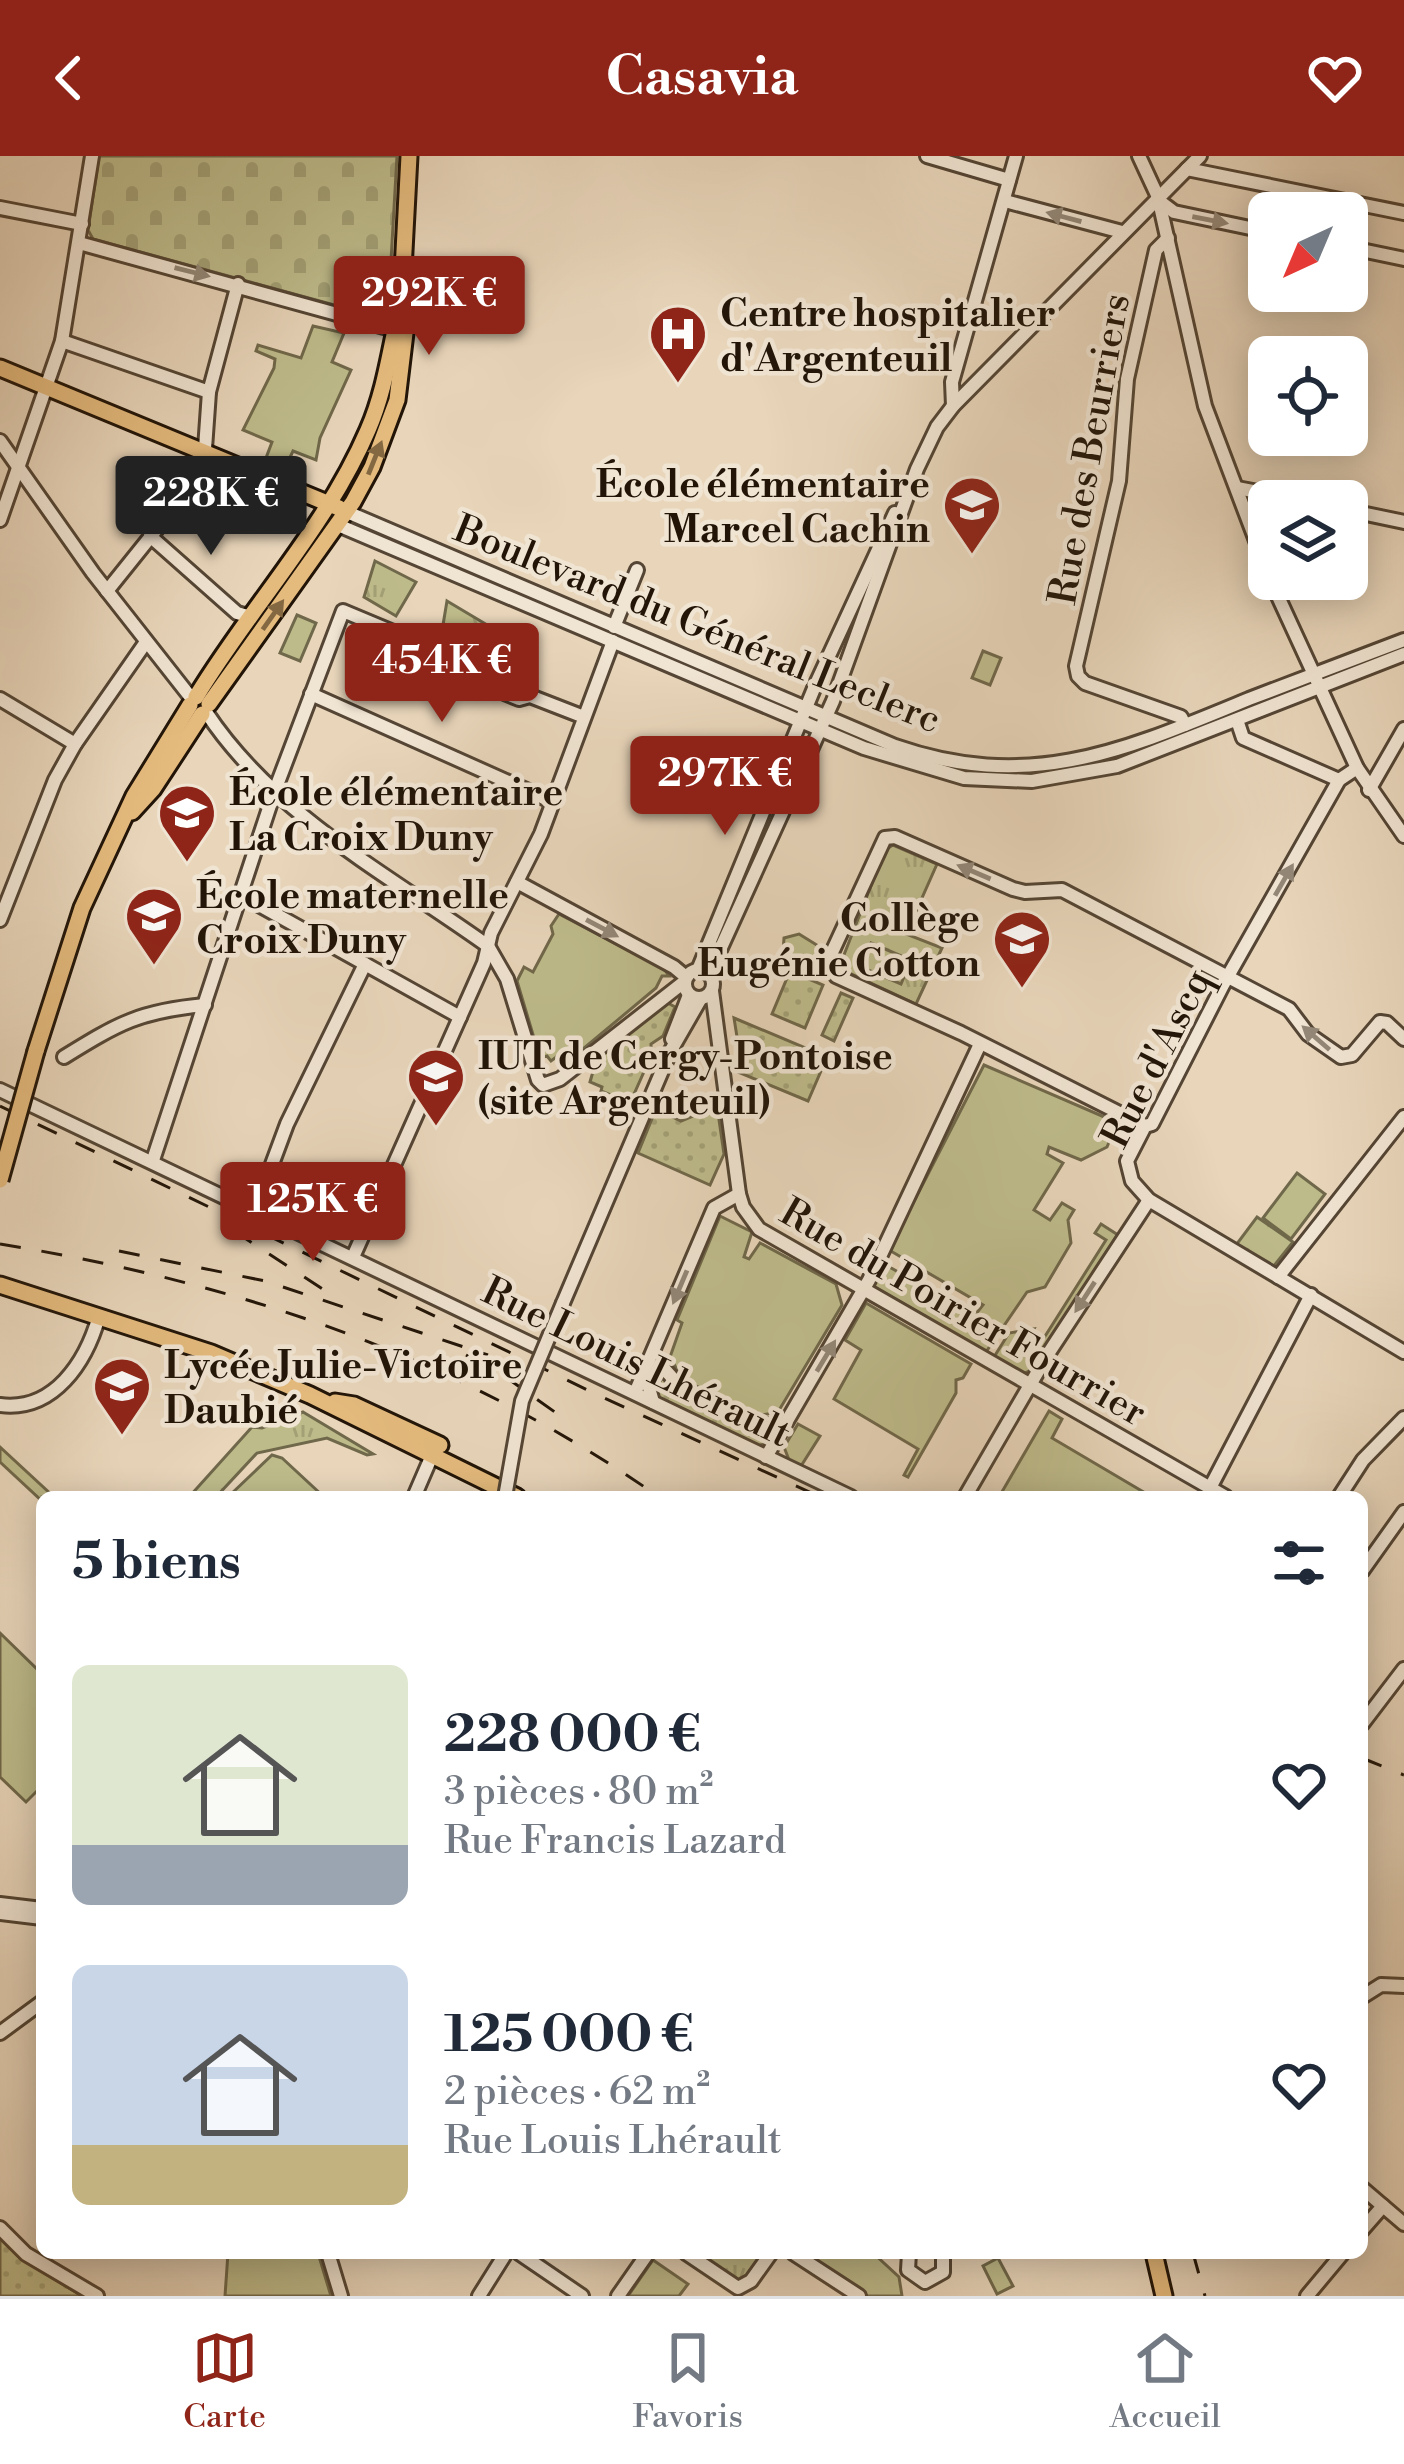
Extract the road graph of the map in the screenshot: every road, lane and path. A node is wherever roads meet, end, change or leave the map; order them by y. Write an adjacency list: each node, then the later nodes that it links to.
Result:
1 (92, 156): 13 (street)
2 (410, 156): 21 (main road)
3 (927, 156): 8 (street)
4 (1016, 156): 8 (street)
5 (1139, 156): 9 (street)
6 (1200, 156): 7 (street)
7 (1187, 170): 9 (street); 12 (street)
8 (1010, 180): 10 (street)
9 (1158, 197): 14 (street, one-way to 14); 15 (street); 16 (street)
10 (1005, 201): 15 (street, one-way to 10); 28 (street)
11 (0, 208): 13 (street)
12 (1404, 213)
13 (82, 224): 17 (street)
14 (1248, 228)
15 (1122, 232): 28 (street)
16 (1168, 238): 33 (street); 62 (street, Rue des Beurriers)
17 (79, 243): 20 (street, one-way to 20); 22 (street)
18 (1368, 251): 19 (street)
19 (1404, 259)
20 (238, 284): 21 (street); 26 (street)
21 (398, 327): 27 (main road)
22 (62, 341): 25 (street); 26 (street)
23 (0, 368): 25 (main road, Boulevard du Général Leclerc)
24 (0, 379): 25 (main road, Boulevard du Général Leclerc)
25 (40, 385): 30 (main road, Boulevard du Général Leclerc); 31 (street)
26 (208, 392): 30 (street)
27 (389, 397): 36 (main road); 39 (main road, one-way to 27)
28 (953, 406): 32 (street)
29 (0, 441): 31 (street)
30 (206, 454): 36 (main road, Boulevard du Général Leclerc); 41 (street)
31 (19, 469): 40 (street); 45 (street)
32 (917, 469): 57 (street); 61 (street)
33 (1237, 488): 34 (street); 38 (street)
34 (1248, 490)
35 (132, 497): 41 (street)
36 (321, 511): 39 (main road, Boulevard du Général Leclerc); 47 (main road)
37 (1368, 514): 42 (street)
38 (1248, 518)
39 (342, 519): 48 (street, Boulevard du Général Leclerc); 56 (main road, one-way to 39)
40 (0, 520)
41 (168, 520): 43 (street)
42 (1404, 522)
43 (150, 536): 45 (street); 47 (street)
44 (637, 569): 48 (street)
45 (107, 592): 50 (street)
46 (1280, 600): 52 (street)
47 (251, 617): 56 (main road)
48 (614, 634): 57 (street, Boulevard du Général Leclerc); 58 (street); 60 (street, Boulevard du Général Leclerc)
49 (1404, 640): 52 (street, Boulevard du Général Leclerc)
50 (146, 642): 56 (street); 64 (street)
51 (1404, 654): 53 (street, Boulevard du Général Leclerc)
52 (1313, 674): 53 (street); 62 (street, Boulevard du Général Leclerc)
53 (1320, 688): 59 (street, Boulevard du Général Leclerc); 65 (street)
54 (311, 694): 58 (street); 68 (street); 69 (street)
55 (0, 699): 64 (street)
56 (199, 705): 68 (street); 89 (main road, bridge)
57 (806, 708): 60 (street); 61 (street, Boulevard du Général Leclerc)
58 (584, 717): 69 (street)
59 (1237, 720): 61 (street, Boulevard du Général Leclerc); 66 (street)
60 (801, 722): 61 (street, Boulevard du Général Leclerc); 79 (street)
61 (822, 723): 62 (street, Boulevard du Général Leclerc); 79 (street)
62 (1185, 725)
63 (1404, 729): 67 (street)
64 (75, 744): 75 (street)
65 (1357, 768): 66 (street, Rue d'Ascq); 67 (street)
66 (1340, 780): 78 (street, Rue d'Ascq, one-way to 66)
67 (1369, 790): 70 (street)
68 (274, 793): 74 (street); 76 (street)
69 (553, 802): 73 (street)
70 (1381, 806): 71 (street); 72 (street)
71 (1404, 818)
72 (1404, 836)
73 (517, 882): 76 (street); 79 (street, one-way to 79)
74 (241, 895): 77 (street); 80 (street)
75 (0, 920)
76 (488, 946): 79 (street); 81 (street)
77 (365, 964): 81 (street); 92 (street)
78 (1227, 977): 82 (street, one-way to 78); 83 (street, one-way to 83); 87 (street, Rue d'Ascq)
79 (697, 984): 90 (street, Rue du Poirier Fourrier); 110 (street, bridge)
80 (205, 1005): 84 (street); 88 (street)
81 (460, 1017): 93 (street)
82 (1404, 1039)
83 (980, 1044): 87 (street); 96 (street)
84 (64, 1057)
85 (4, 1092): 88 (street, Rue Louis Lhérault)
86 (1404, 1117): 94 (street)
87 (1145, 1126): 91 (street, Rue d'Ascq)
88 (153, 1160): 92 (street, Rue Louis Lhérault)
89 (0, 1180)
90 (740, 1194): 96 (street, Rue du Poirier Fourrier); 101 (street, one-way to 101)
91 (1149, 1200): 94 (street); 100 (street, Rue d'Ascq, one-way to 100)
92 (255, 1210): 93 (street, Rue Louis Lhérault)
93 (353, 1257): 101 (street, Rue Louis Lhérault)
94 (1278, 1277): 97 (street)
95 (0, 1285): 98 (main road)
96 (863, 1288): 100 (street, Rue du Poirier Fourrier); 105 (street, one-way to 96)
97 (1311, 1295): 99 (street); 108 (street)
98 (99, 1316): 102 (main road); 103 (street)
99 (1404, 1352)
100 (1029, 1385): 108 (street, Rue du Poirier Fourrier); 114 (street, Rue d'Ascq)
101 (644, 1395): 105 (street); 107 (street, Rue Louis Lhérault)
102 (320, 1400): 106 (main road); 112 (main road)
103 (0, 1405)
104 (1404, 1418): 116 (street)
105 (784, 1426): 107 (street)
106 (433, 1453): 109 (street); 111 (main road)
107 (766, 1457): 113 (street, Rue Louis Lhérault)
108 (1210, 1488): 115 (street, Rue du Poirier Fourrier)
109 (417, 1491)
110 (506, 1491)
111 (507, 1491)
112 (512, 1491)
113 (838, 1491)
114 (968, 1491)
115 (1215, 1491)
116 (1343, 1491)
117 (1404, 1512): 118 (street)
118 (1368, 1563)
119 (1404, 1669): 120 (street)
120 (1368, 1716)
121 (0, 1908): 122 (street)
122 (36, 1912)
123 (1404, 1986): 124 (street)
124 (1368, 1993)
125 (36, 2006): 126 (street)
126 (0, 2033)
127 (1368, 2193): 128 (street)
128 (1383, 2206): 129 (street); 130 (street)
129 (1368, 2223)
130 (1404, 2224)
131 (0, 2228): 144 (street)
132 (330, 2259): 145 (street)
133 (502, 2259): 146 (street)
134 (528, 2259): 147 (street)
135 (644, 2259): 148 (street)
136 (695, 2259): 137 (street)
137 (766, 2259)
138 (803, 2259): 149 (street)
139 (907, 2259): 143 (street)
140 (945, 2259): 143 (street)
141 (1155, 2259): 150 (main road)
142 (1338, 2259): 151 (street)
143 (918, 2289)
144 (97, 2296)
145 (340, 2296)
146 (479, 2296)
147 (582, 2296)
148 (618, 2296)
149 (859, 2296)
150 (1164, 2296)
151 (1307, 2296)

